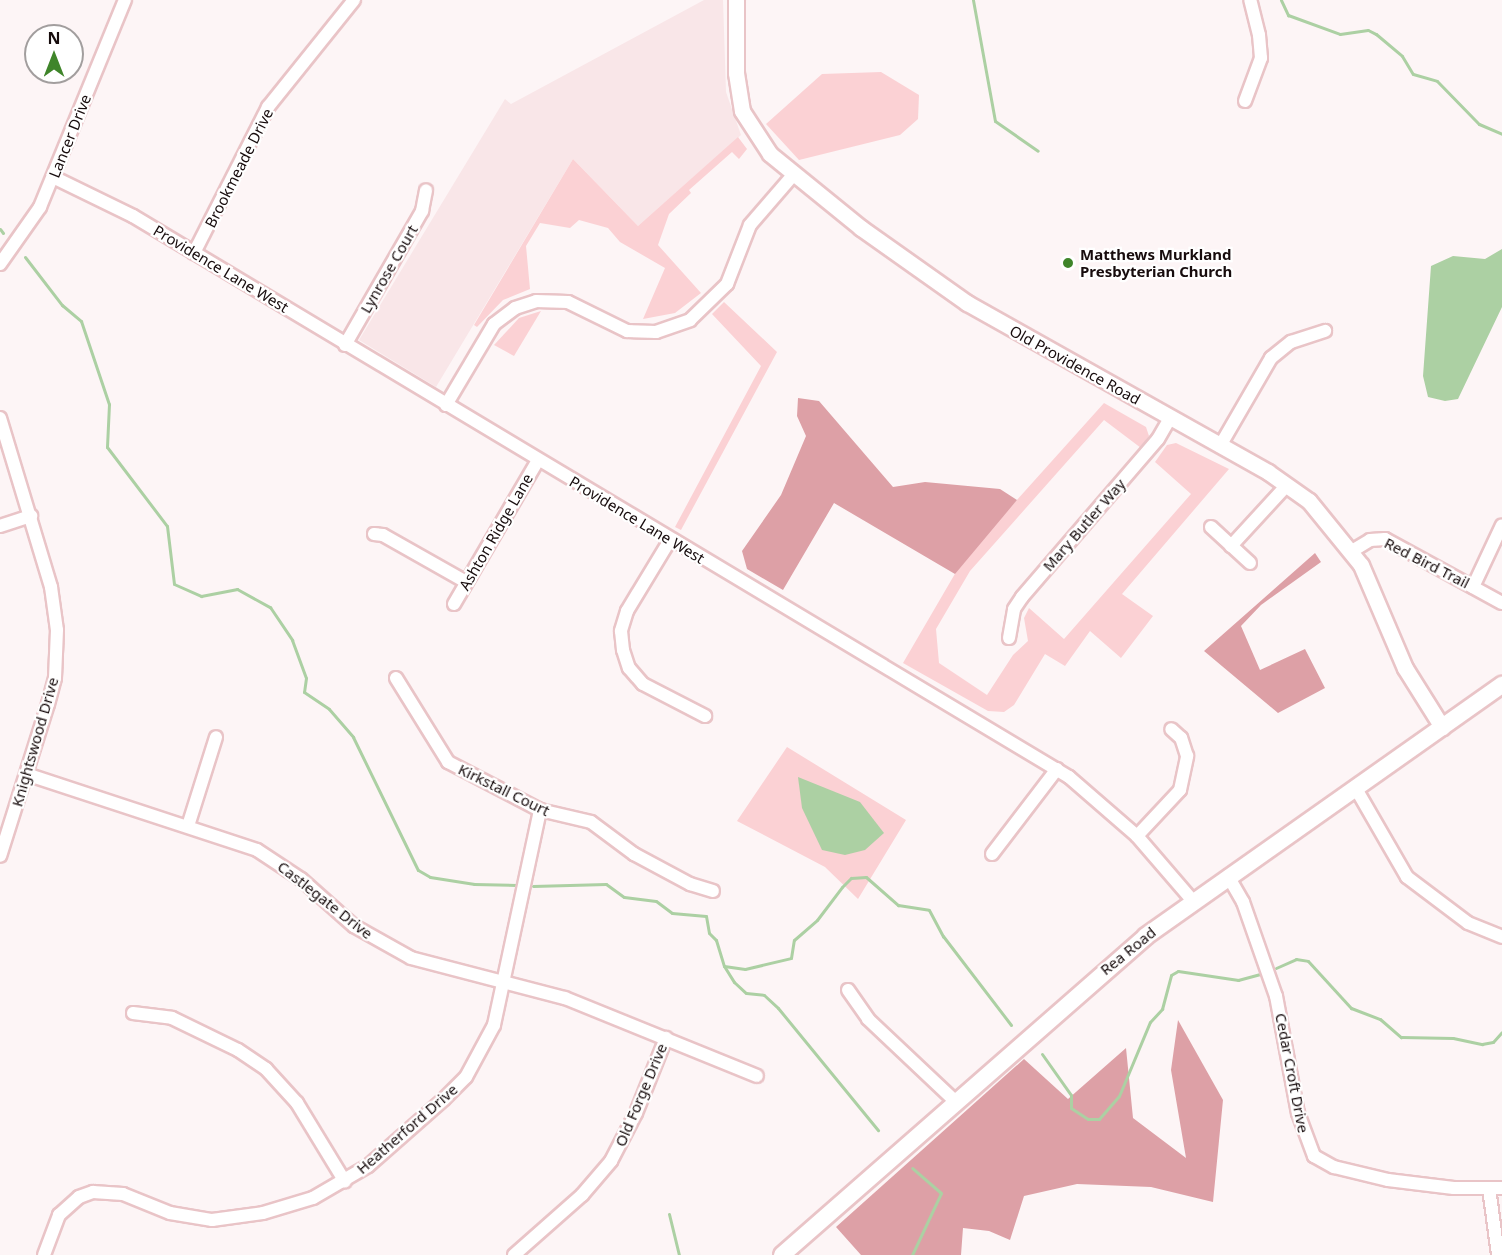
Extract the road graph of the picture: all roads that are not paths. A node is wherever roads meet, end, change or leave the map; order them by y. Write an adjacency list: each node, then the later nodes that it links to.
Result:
1 (125, 0): 7 (street, Lancer Drive)
2 (354, 0): 9 (street, Brookmeade Drive)
3 (736, 0): 6 (street, Old Providence Road)
4 (1250, 0): 5 (street)
5 (1245, 101)
6 (794, 174): 13 (street); 15 (street, Old Providence Road)
7 (53, 177): 9 (street, Providence Lane West); 10 (street, Lancer Drive)
8 (426, 190): 12 (street, Lynrose Court)
9 (194, 253): 12 (street, Providence Lane West)
10 (0, 264)
11 (1325, 331): 16 (street)
12 (345, 345): 13 (street, Providence Lane West)
13 (446, 405): 17 (street, Providence Lane West)
14 (0, 418): 19 (street, Knightswood Drive)
15 (1170, 418): 16 (street, Old Providence Road); 32 (street, Mary Butler Way)
16 (1220, 446): 18 (street, Old Providence Road)
17 (538, 460): 24 (street, Providence Lane West); 28 (street, Ashton Ridge Lane)
18 (1287, 485): 25 (street); 26 (street, Old Providence Road)
19 (31, 516): 21 (street); 40 (street, Knightswood Drive)
20 (1502, 525): 29 (street)
21 (0, 526)
22 (1211, 527): 25 (street)
23 (374, 534): 28 (street)
24 (670, 540): 35 (street); 39 (street, Providence Lane West)
25 (1232, 546): 27 (street)
26 (1352, 551): 29 (street, Red Bird Trail); 36 (street, Old Providence Road)
27 (1250, 563)
28 (466, 582): 31 (street, Ashton Ridge Lane)
29 (1473, 587): 30 (street, Red Bird Trail)
30 (1502, 603)
31 (454, 604)
32 (1010, 638)
33 (396, 678): 42 (street, Kirkstall Court)
34 (1502, 685): 36 (main road, Rea Road)
35 (705, 716)
36 (1442, 727): 41 (main road, Rea Road)
37 (1171, 729): 44 (street)
38 (216, 737): 43 (street)
39 (1057, 769): 44 (street, Providence Lane West); 45 (street)
40 (26, 774): 43 (street, Castlegate Drive); 46 (street, Knightswood Drive)
41 (1355, 787): 47 (main road, Rea Road); 50 (street)
42 (540, 810): 48 (street, Kirkstall Court); 51 (street, Heatherford Drive)
43 (188, 826): 51 (street, Castlegate Drive)
44 (1137, 836): 49 (street, Providence Lane West)
45 (992, 854)
46 (0, 856)
47 (1228, 876): 49 (main road, Rea Road); 58 (street, Cedar Croft Drive)
48 (713, 891)
49 (1192, 900): 56 (main road, Rea Road)
50 (1502, 937)
51 (504, 983): 54 (street, Castlegate Drive); 57 (street, Heatherford Drive)
52 (848, 990): 56 (street)
53 (133, 1013): 57 (street)
54 (666, 1038): 55 (street, Castlegate Drive); 61 (street, Old Forge Drive)
55 (757, 1076)
56 (955, 1101): 62 (main road, Rea Road)
57 (345, 1182): 60 (street, Heatherford Drive)
58 (1489, 1188): 59 (street, Cedar Croft Drive); 63 (street)
59 (1502, 1188)
60 (44, 1255)
61 (514, 1255)
62 (782, 1255)
63 (1498, 1255)

